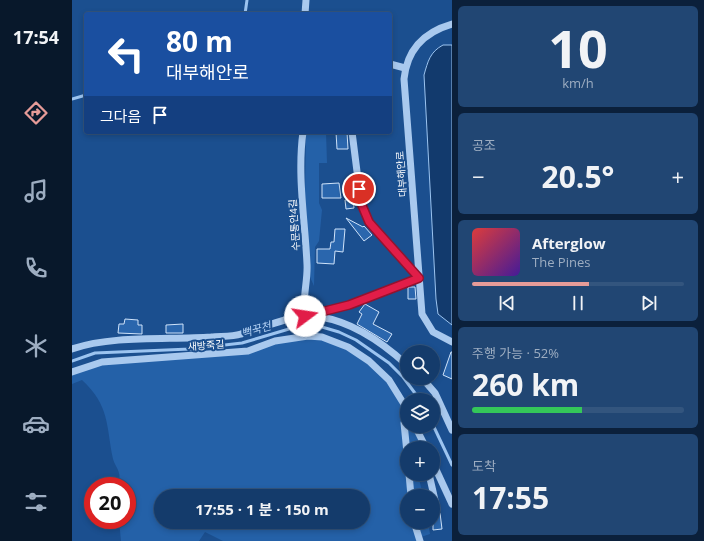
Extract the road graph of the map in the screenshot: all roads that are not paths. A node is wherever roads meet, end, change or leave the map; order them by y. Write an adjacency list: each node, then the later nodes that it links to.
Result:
1 (306, 0): 2 (lane)
2 (305, 12)
3 (452, 24): 5 (lane, 대부해안로)
4 (392, 65): 5 (lane)
5 (405, 68): 8 (lane, 대부해안로)
6 (303, 134): 9 (lane, 수문통안4길)
7 (352, 134): 8 (lane)
8 (419, 278): 9 (lane); 10 (lane, 대부해안로)
9 (305, 316): 11 (lane, 새방죽길); 12 (lane, 새방죽길)
10 (452, 342)
11 (72, 349)
12 (400, 359)
13 (72, 372): 14 (lane, 새방죽길)
14 (400, 398)
15 (440, 410): 16 (lane)
16 (452, 430)
17 (440, 478): 18 (lane)
18 (452, 504)
19 (416, 529): 20 (lane)
20 (420, 541)

